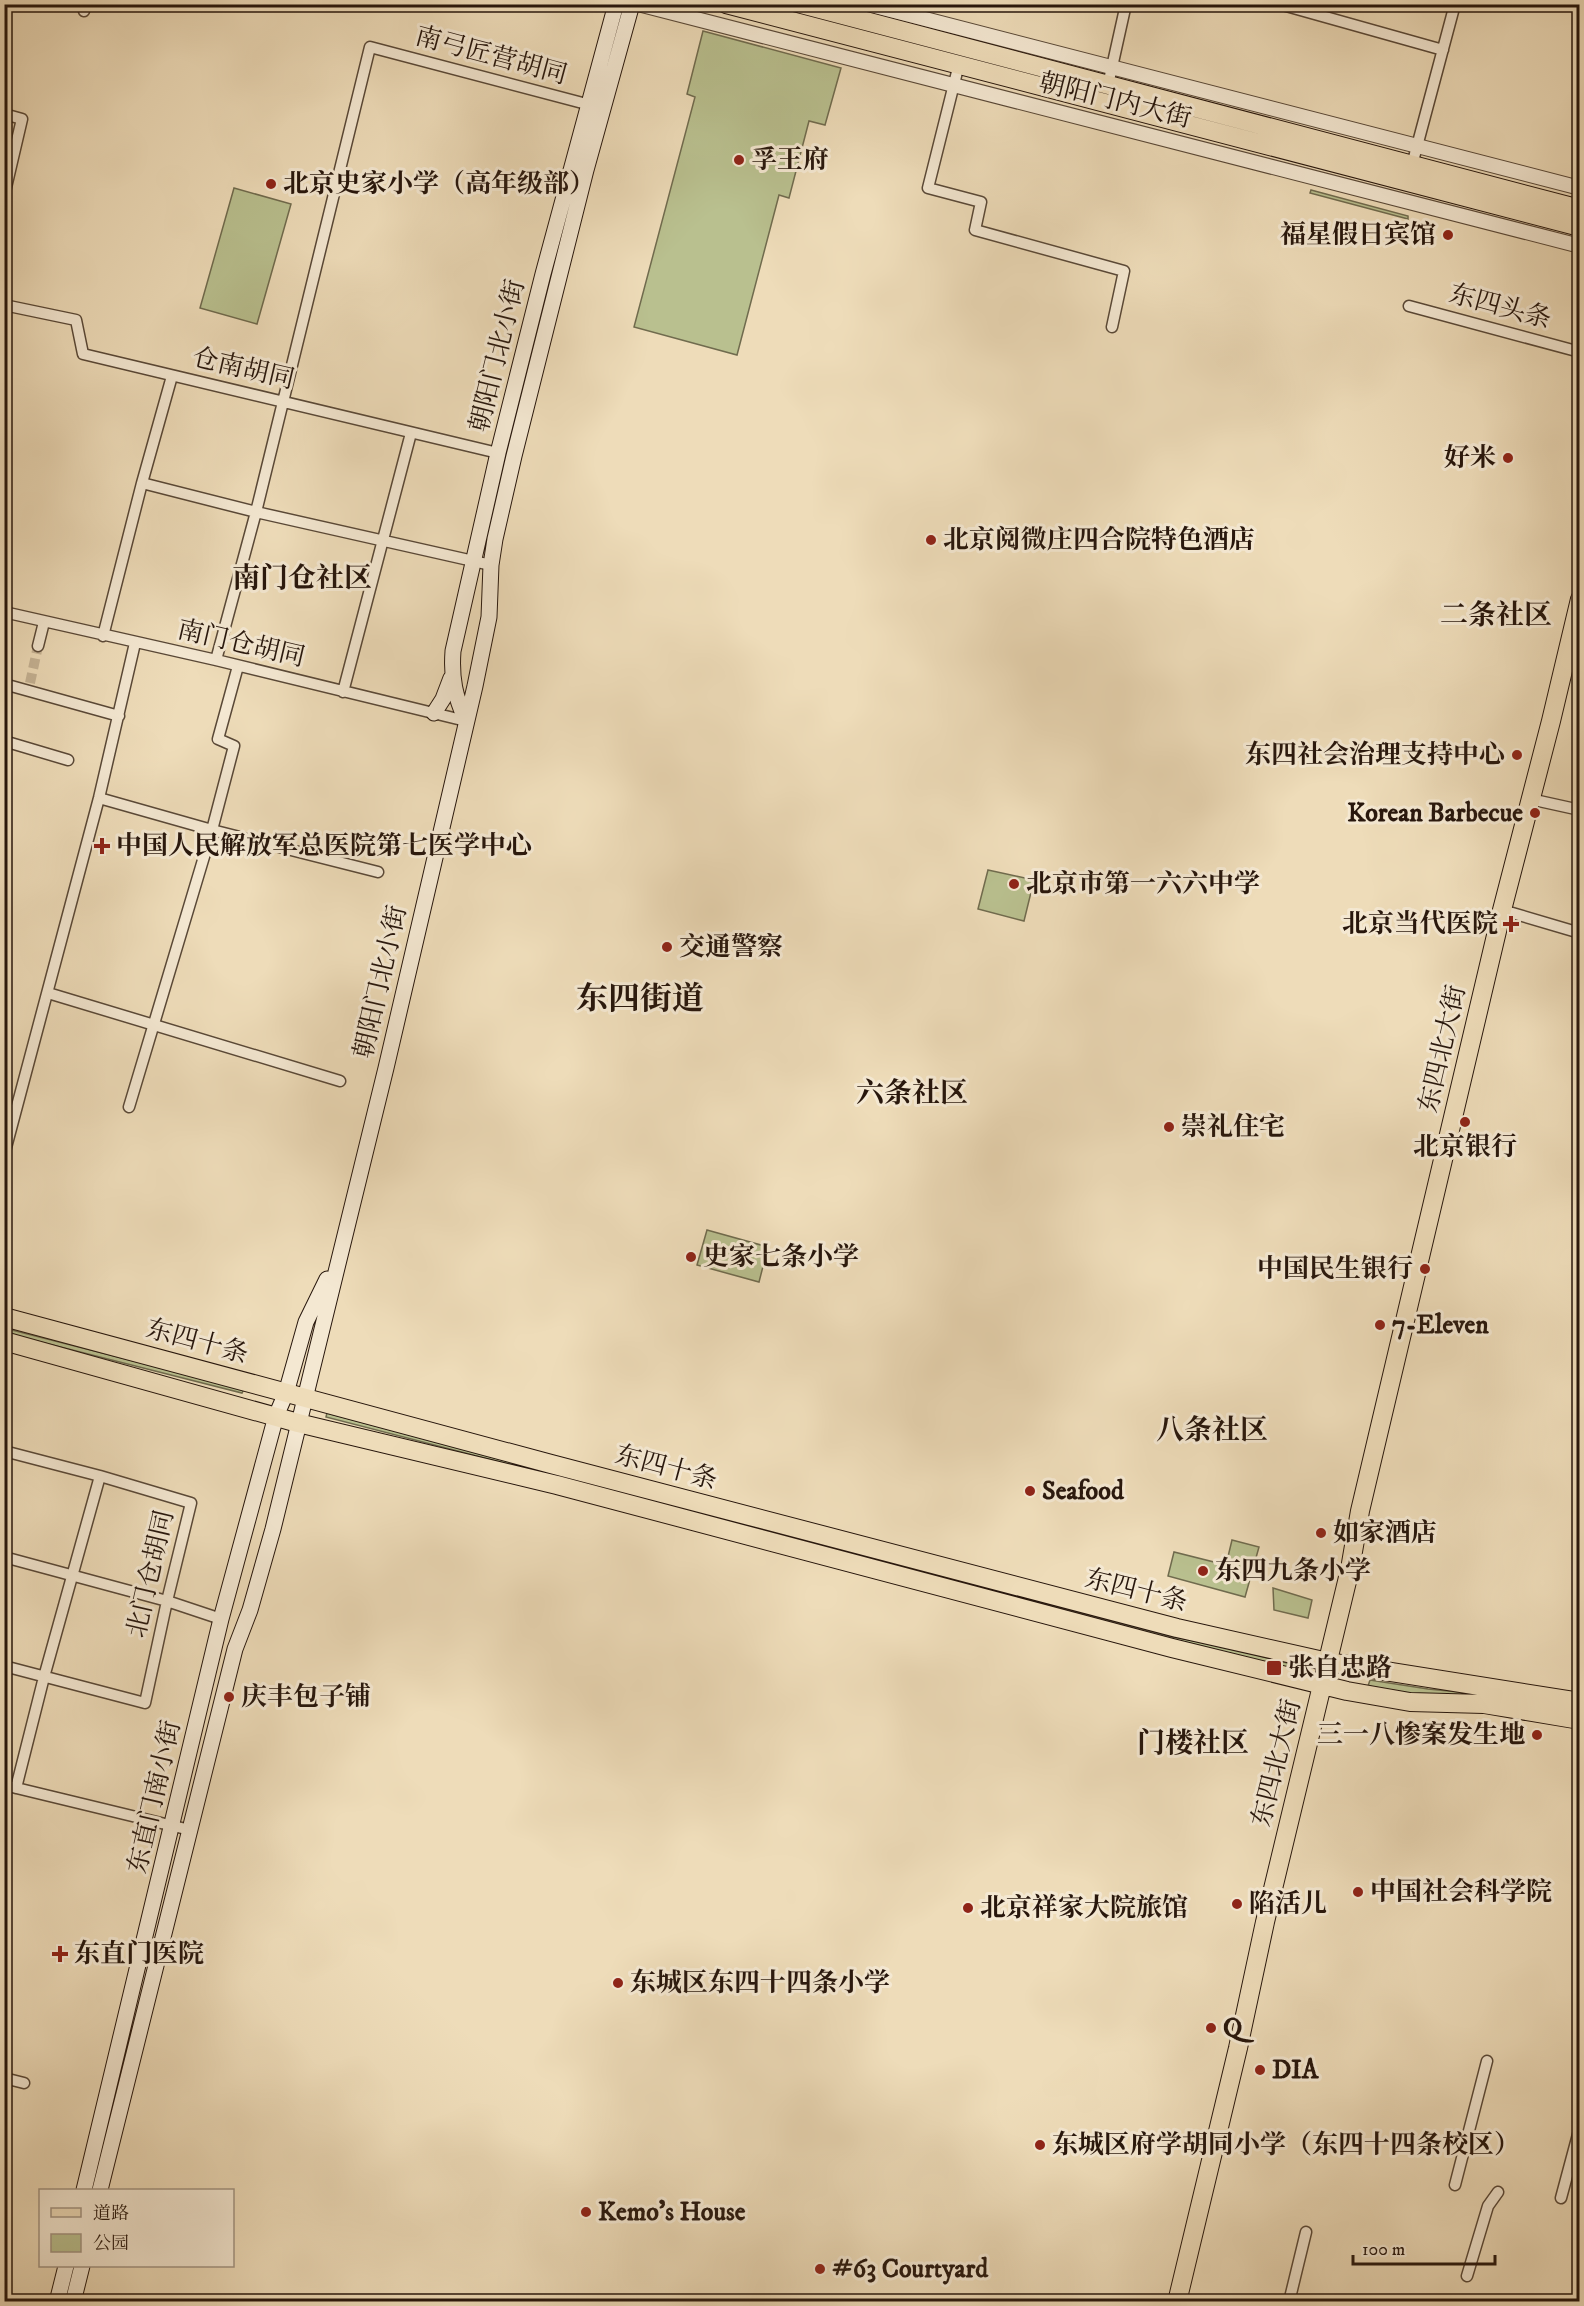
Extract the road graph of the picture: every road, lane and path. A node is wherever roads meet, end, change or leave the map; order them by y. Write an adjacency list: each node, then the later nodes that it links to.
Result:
1 (616, 4): 16 (main road, 朝阳门北小街)
2 (632, 4): 16 (main road, 朝阳门北小街)
3 (638, 4): 14 (street, 朝阳门内大街)
4 (726, 4): 12 (main road, 朝阳门内大街)
5 (801, 4): 10 (main road, 朝阳门内大街)
6 (867, 4): 10 (street, 朝阳门内大街)
7 (1126, 4): 13 (street)
8 (1279, 4): 11 (street)
9 (1455, 4): 11 (street)
10 (886, 14): 13 (street, 朝阳门内大街); 15 (main road, 朝阳门内大街)
11 (1443, 50): 18 (street)
12 (959, 64): 14 (street); 23 (main road, 朝阳门内大街)
13 (1111, 67): 15 (street); 18 (street, 朝阳门内大街)
14 (953, 86): 24 (street, 朝阳门内大街); 27 (street)
15 (1107, 86): 19 (main road, 朝阳门内大街)
16 (597, 107): 30 (street, 南弓匠营胡同); 32 (main road, 朝阳门北小街); 37 (main road, 朝阳门北小街)
17 (4, 114): 21 (street)
18 (1417, 146): 19 (street); 20 (street, 朝阳门内大街)
19 (1412, 165): 22 (main road, 朝阳门内大街)
20 (1580, 188)
21 (4, 196)
22 (1580, 209)
23 (1580, 227)
24 (1580, 246)
25 (4, 305): 29 (street, 仓南胡同)
26 (1409, 306): 28 (street, 东四头条)
27 (1112, 327)
28 (1580, 352)
29 (172, 376): 30 (street, 仓南胡同); 33 (street)
30 (282, 400): 31 (street, 仓南胡同); 34 (street)
31 (411, 433): 32 (street, 仓南胡同); 35 (street)
32 (498, 453): 36 (main road, 朝阳门北小街)
33 (142, 483): 34 (street); 41 (street)
34 (256, 512): 35 (street); 44 (street)
35 (382, 541): 36 (street); 48 (street)
36 (473, 562): 37 (street); 46 (main road, 朝阳门北小街)
37 (491, 565): 51 (main road, 朝阳门北小街)
38 (1580, 599): 55 (main road, 东四北大街)
39 (4, 612): 40 (street, 南门仓胡同)
40 (44, 622): 41 (street, 南门仓胡同); 43 (street)
41 (103, 636): 42 (street, 南门仓胡同)
42 (135, 643): 44 (street, 南门仓胡同); 50 (street)
43 (38, 646)
44 (216, 660): 45 (street, 南门仓胡同)
45 (238, 666): 48 (street, 南门仓胡同); 57 (street)
46 (453, 676): 49 (main road); 51 (main road, 朝阳门北小街)
47 (4, 684): 50 (street)
48 (343, 692): 49 (street, 南门仓胡同)
49 (434, 713): 51 (street, 南门仓胡同)
50 (118, 716): 54 (street)
51 (466, 721): 66 (main road, 朝阳门北小街)
52 (4, 741): 53 (street)
53 (68, 760)
54 (99, 798): 57 (street); 61 (street)
55 (1530, 798): 56 (street); 59 (main road, 东四北大街)
56 (1580, 810)
57 (212, 830): 58 (street); 62 (street)
58 (378, 872)
59 (1502, 910): 60 (street); 79 (main road, 东四北大街)
60 (1580, 933)
61 (48, 993): 62 (street); 65 (street)
62 (154, 1025): 63 (street); 64 (street)
63 (340, 1081)
64 (129, 1107)
65 (4, 1155)
66 (340, 1252): 69 (main road, 朝阳门北小街); 70 (main road, 朝阳门北小街)
67 (4, 1317): 69 (main road, 东四十条)
68 (4, 1341): 71 (main road, 东四十条)
69 (286, 1393): 70 (main road, 东四十条); 71 (main road, 朝阳门北小街)
70 (305, 1398): 72 (main road, 东直门南小街); 79 (main road, 东四十条)
71 (276, 1416): 72 (main road, 东四十条); 78 (main road, 东直门南小街)
72 (298, 1423): 82 (main road, 东四十条); 88 (main road, 东直门南小街)
73 (4, 1451): 74 (street, 北门仓胡同)
74 (99, 1476): 76 (street); 77 (street, 北门仓胡同)
75 (4, 1557): 76 (street)
76 (73, 1575): 77 (street); 81 (street)
77 (167, 1601): 78 (street); 81 (street, 北门仓胡同)
78 (221, 1619): 87 (main road, 东直门南小街)
79 (1322, 1660): 82 (main road, 东四北大街); 83 (main road)
80 (4, 1666): 81 (street, 北门仓胡同)
81 (44, 1677): 86 (street)
82 (1317, 1684): 84 (main road); 104 (main road, 东四北大街)
83 (1580, 1702)
84 (1580, 1720)
85 (4, 1785): 86 (street)
86 (16, 1788): 87 (street)
87 (174, 1825): 88 (street); 94 (main road, 东直门南小街)
88 (190, 1830): 95 (main road, 东直门南小街)
89 (1487, 2061): 93 (street)
90 (4, 2078): 91 (street)
91 (24, 2083)
92 (1580, 2127): 97 (street)
93 (1455, 2185)
94 (84, 2189)
95 (100, 2189)
96 (1498, 2192): 101 (street)
97 (1561, 2199)
98 (1306, 2232): 105 (street)
99 (66, 2267): 102 (main road)
100 (82, 2267): 103 (main road)
101 (1467, 2276)
102 (57, 2301)
103 (73, 2301)
104 (1178, 2301)
105 (1289, 2301)

